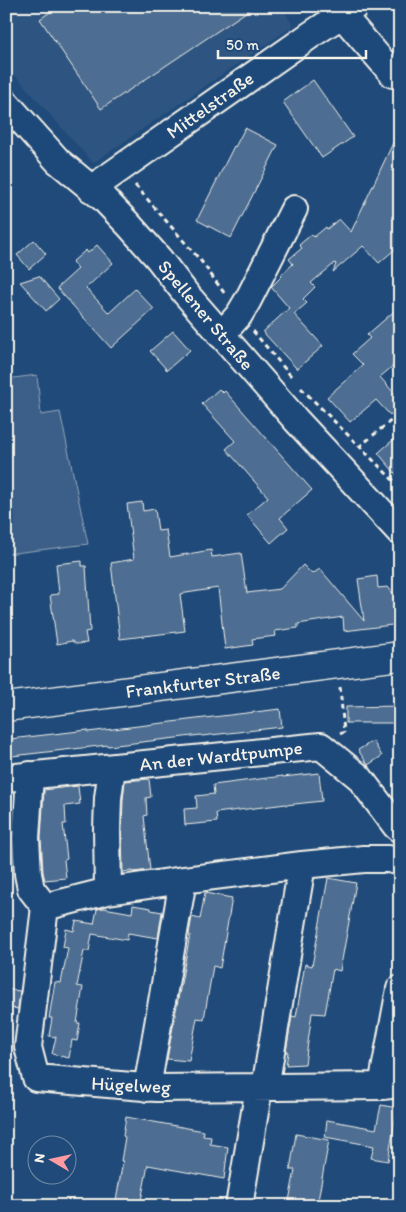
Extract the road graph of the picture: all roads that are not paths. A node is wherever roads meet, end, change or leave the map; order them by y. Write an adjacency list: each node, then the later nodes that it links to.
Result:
1 (349, 11): 2 (street); 4 (street, Mittelstraße)
2 (400, 75)
3 (6, 103): 4 (street, Spellener Straße)
4 (91, 189): 6 (street, Spellener Straße)
5 (294, 209): 6 (street)
6 (221, 335): 7 (street, Spellener Straße)
7 (400, 532)
8 (400, 656): 9 (main road, Frankfurter Straße)
9 (6, 707)
10 (112, 768): 11 (street, An der Wardtpumpe); 12 (street, An der Wardtpumpe); 16 (street)
11 (18, 777): 17 (street)
12 (398, 827): 13 (street)
13 (388, 861): 14 (street)
14 (302, 865): 15 (street); 21 (street)
15 (183, 880): 16 (street); 20 (street)
16 (108, 891): 17 (street)
17 (45, 907): 20 (street, Hügelweg)
18 (400, 989): 19 (street)
19 (391, 1085): 21 (street, Hügelweg)
20 (147, 1088): 21 (street, Hügelweg)
21 (262, 1088): 22 (street)
22 (239, 1206)

